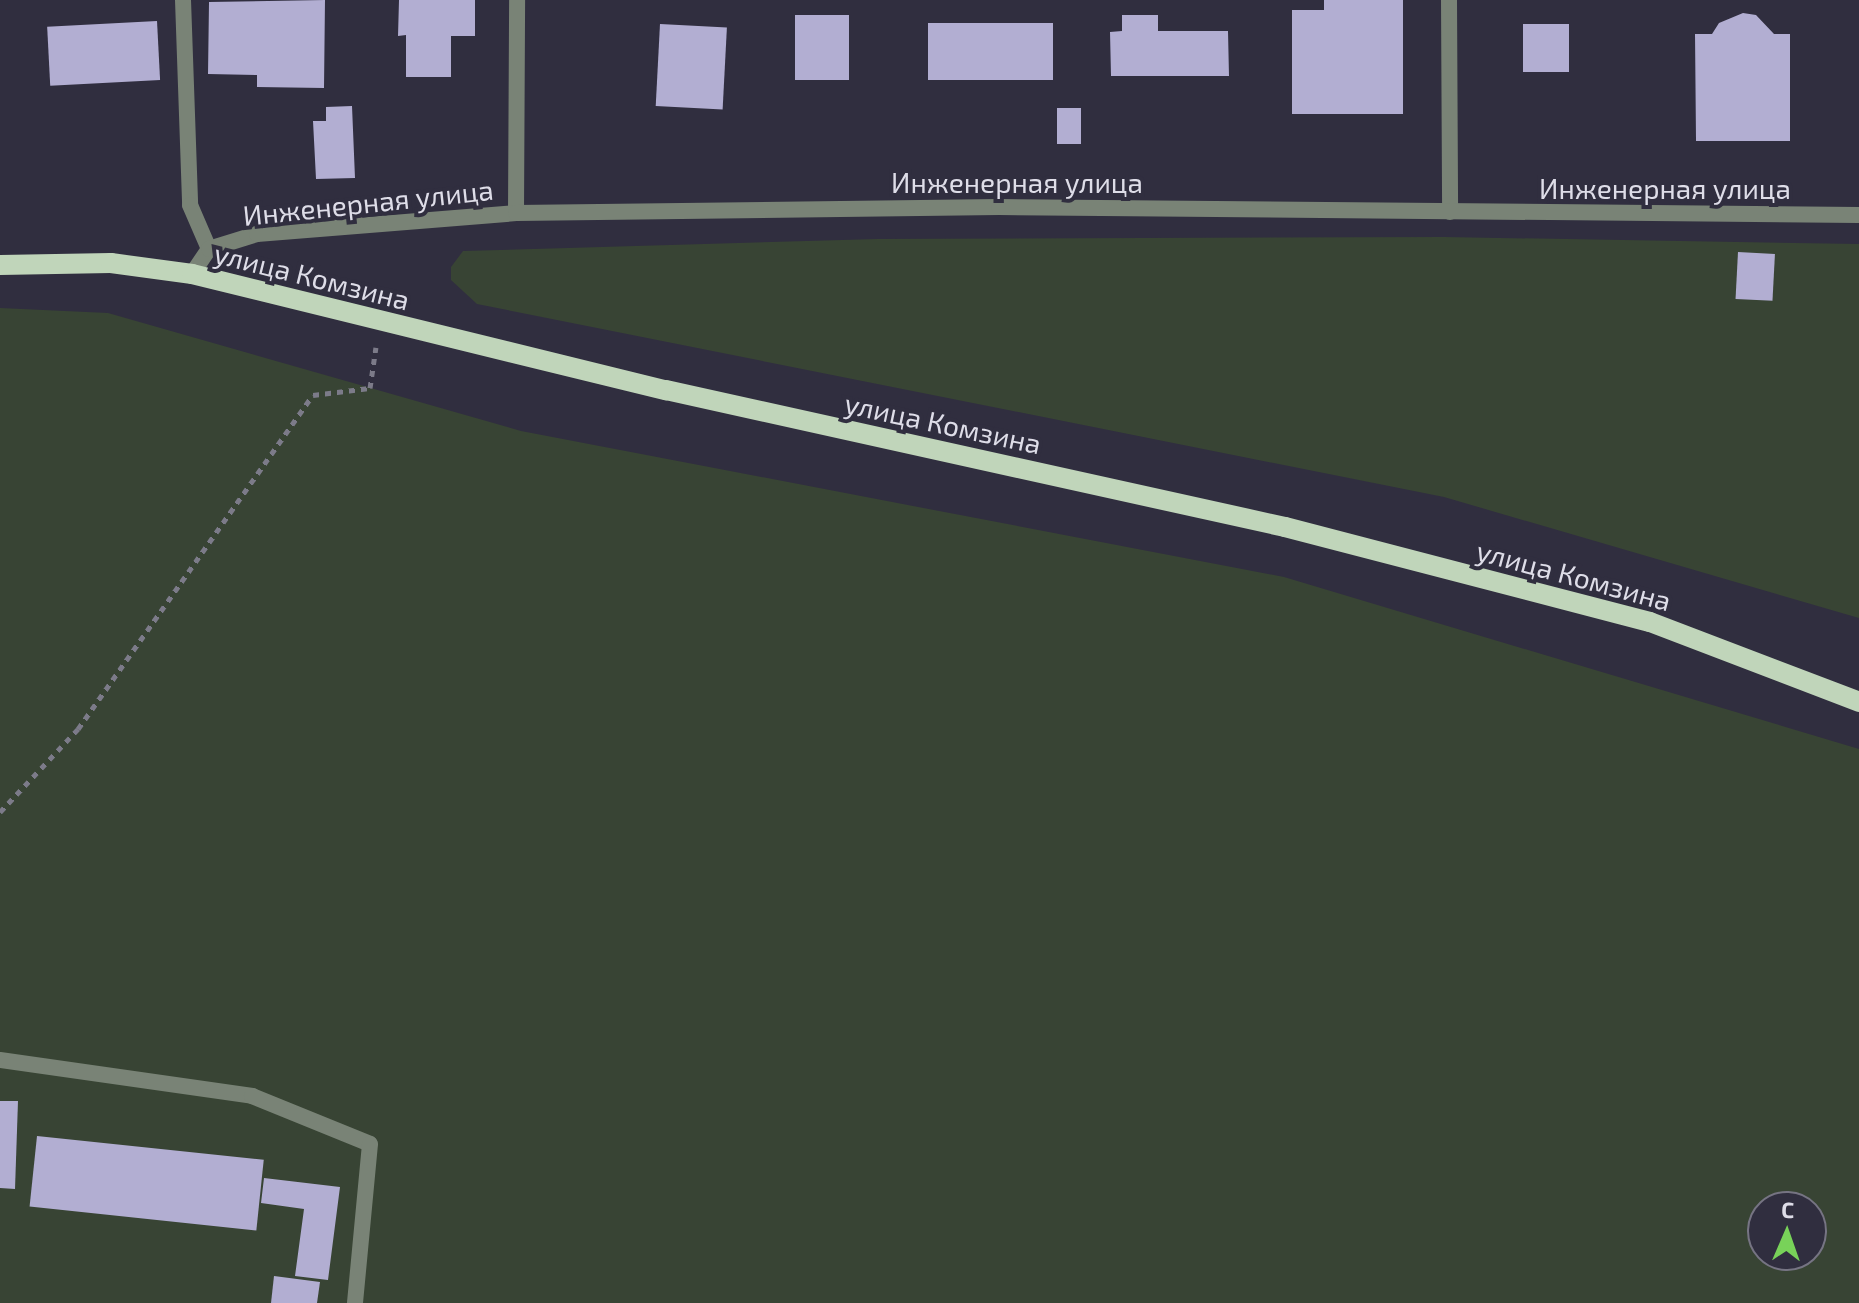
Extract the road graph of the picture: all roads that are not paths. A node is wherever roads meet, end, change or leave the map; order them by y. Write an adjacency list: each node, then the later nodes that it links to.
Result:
1 (183, 0): 7 (street)
2 (517, 0): 5 (street)
3 (1449, 0): 4 (street)
4 (1450, 212): 5 (street, Инженерная улица); 6 (street, Инженерная улица)
5 (516, 213): 7 (street, Инженерная улица)
6 (1859, 215)
7 (209, 249): 9 (street, Инженерная улица)
8 (0, 265): 9 (main road, улица Комзина)
9 (192, 274): 10 (main road, улица Комзина)
10 (1859, 702)
11 (0, 1060): 12 (street)
12 (355, 1303)

